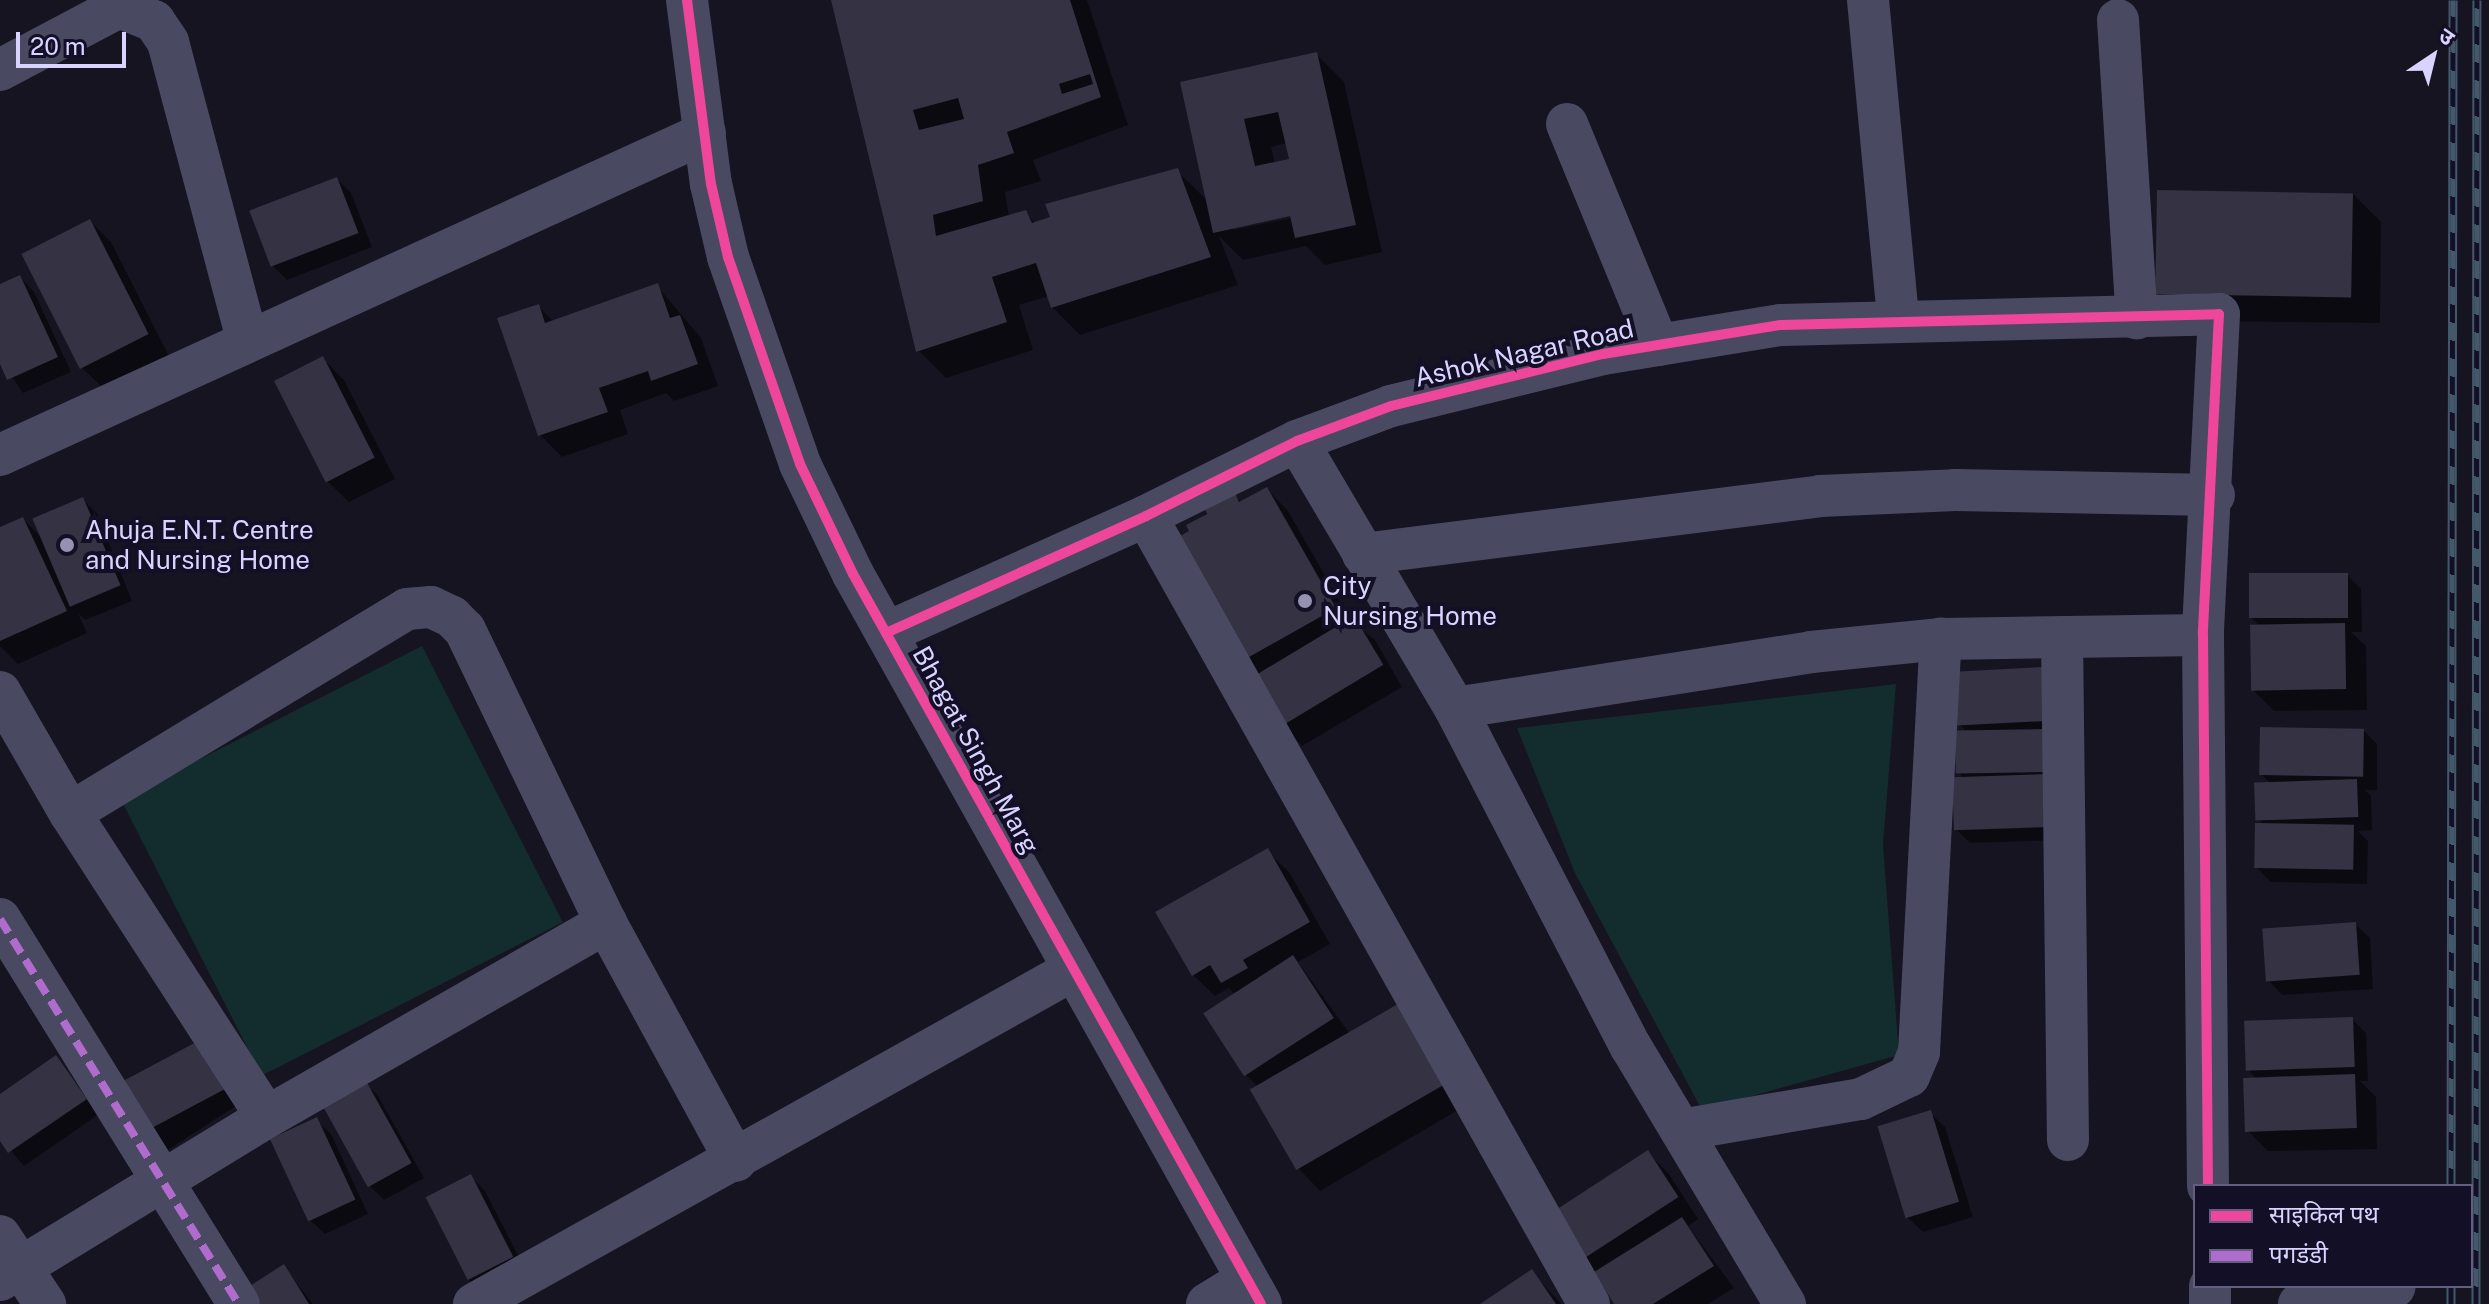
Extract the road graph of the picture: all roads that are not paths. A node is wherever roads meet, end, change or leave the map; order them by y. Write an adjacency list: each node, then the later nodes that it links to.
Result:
1 (687, 0): 6 (street, Bhagat Singh Marg)
2 (1868, 0): 7 (street)
3 (2118, 20): 8 (street)
4 (0, 70): 9 (street)
5 (1567, 124): 10 (street)
6 (705, 133): 9 (street); 16 (street, Bhagat Singh Marg)
7 (1898, 318): 8 (street, Ashok Nagar Road); 10 (street, Ashok Nagar Road)
8 (2137, 318): 13 (street, Ashok Nagar Road)
9 (248, 342): 12 (street)
10 (1658, 345): 11 (street, Ashok Nagar Road)
11 (1297, 441): 14 (street, Ashok Nagar Road); 15 (street)
12 (0, 455)
13 (2214, 495): 15 (street); 17 (street)
14 (1146, 516): 16 (street, Ashok Nagar Road); 39 (street)
15 (1363, 554): 21 (street)
16 (886, 633): 25 (street, Bhagat Singh Marg)
17 (2203, 635): 18 (street); 31 (street)
18 (2062, 637): 19 (street); 28 (street)
19 (1941, 639): 21 (street); 27 (street)
20 (0, 692): 22 (street)
21 (1455, 708): 27 (street)
22 (70, 813): 24 (street); 26 (street)
23 (0, 919): 30 (street)
24 (606, 923): 26 (street); 29 (street)
25 (1073, 970): 29 (street); 34 (street, Bhagat Singh Marg)
26 (267, 1117): 30 (street)
27 (1681, 1130): 40 (street)
28 (2068, 1140)
29 (736, 1161): 37 (street)
30 (162, 1181): 32 (street); 36 (street)
31 (2208, 1184)
32 (7, 1261): 35 (street)
33 (2388, 1288): 41 (street)
34 (1253, 1292): 38 (street)
35 (45, 1304)
36 (239, 1304)
37 (474, 1304)
38 (1207, 1304)
39 (1589, 1304)
40 (1785, 1304)
41 (2299, 1304)

